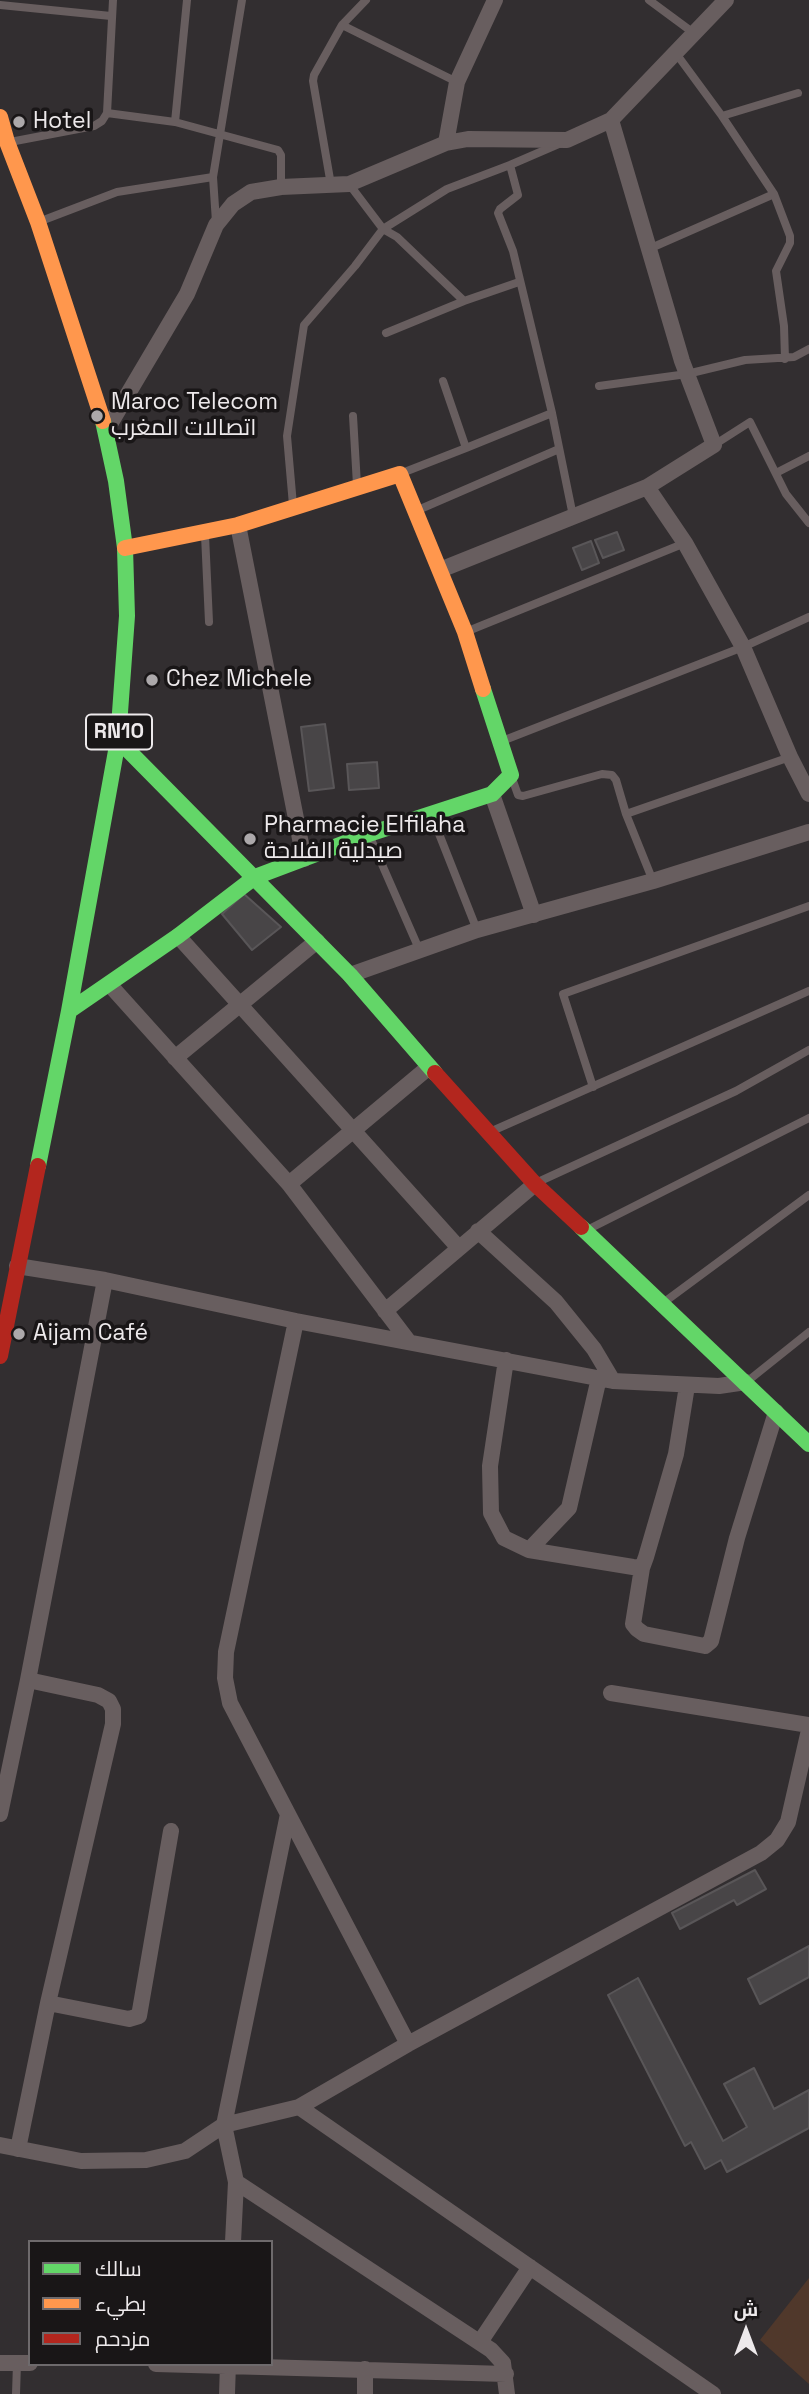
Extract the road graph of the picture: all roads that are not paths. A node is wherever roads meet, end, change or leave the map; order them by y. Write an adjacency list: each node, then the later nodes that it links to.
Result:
1 (113, 0): 9 (lane)
2 (187, 0): 19 (lane)
3 (242, 0): 20 (lane)
4 (366, 0): 10 (lane)
5 (495, 0): 13 (street)
6 (649, 0): 11 (lane)
7 (726, 0): 11 (street)
8 (0, 5): 9 (lane)
9 (111, 16): 15 (lane)
10 (342, 25): 13 (lane); 27 (lane)
11 (695, 34): 12 (street)
12 (675, 52): 16 (lane); 18 (street)
13 (457, 82): 23 (street)
14 (798, 93): 16 (lane)
15 (107, 113): 19 (lane); 22 (lane)
16 (722, 116): 29 (lane)
17 (0, 117): 22 (street, RN10)
18 (611, 120): 21 (street); 33 (street)
19 (175, 122): 20 (lane)
20 (219, 132): 25 (lane); 28 (lane)
21 (567, 140): 23 (street); 24 (lane)
22 (7, 142): 30 (street, RN10)
23 (446, 143): 26 (street)
24 (510, 165): 32 (lane); 34 (lane)
25 (213, 177): 30 (lane); 31 (lane)
26 (349, 184): 27 (street); 32 (lane)
27 (331, 186): 28 (street)
28 (281, 187): 31 (street)
29 (774, 194): 33 (lane); 38 (lane)
30 (38, 222): 44 (street, RN10)
31 (216, 225): 44 (street)
32 (383, 229): 35 (lane); 53 (lane)
33 (651, 248): 39 (street)
34 (519, 282): 35 (lane); 42 (lane)
35 (464, 301): 36 (lane)
36 (386, 333)
37 (809, 349): 38 (lane)
38 (785, 359): 39 (lane)
39 (687, 374): 41 (lane); 45 (street)
40 (443, 381): 46 (lane)
41 (598, 386)
42 (552, 413): 46 (lane); 47 (lane)
43 (353, 416): 52 (lane)
44 (106, 431): 60 (street, RN10)
45 (714, 445): 49 (lane); 51 (street)
46 (466, 448): 50 (lane)
47 (559, 449): 54 (lane); 55 (lane)
48 (809, 456): 49 (lane)
49 (776, 473): 56 (lane)
50 (400, 474): 52 (street); 54 (street)
51 (647, 487): 55 (street); 59 (street)
52 (358, 488): 53 (street)
53 (293, 508): 57 (street)
54 (416, 511): 61 (street)
55 (573, 516): 61 (street)
56 (809, 523)
57 (238, 525): 58 (street); 76 (street)
58 (205, 532): 60 (street); 63 (lane)
59 (685, 543): 64 (lane); 65 (street)
60 (125, 548): 66 (street, RN10)
61 (440, 570): 64 (street)
62 (809, 617): 65 (lane)
63 (209, 622)
64 (466, 632): 67 (street)
65 (743, 647): 67 (lane); 68 (street)
66 (118, 740): 77 (street); 89 (street, RN10)
67 (502, 741): 69 (street)
68 (790, 757): 71 (street); 73 (lane)
69 (511, 775): 70 (street); 73 (lane)
70 (492, 794): 72 (street); 80 (street)
71 (809, 794)
72 (431, 813): 75 (street); 81 (lane)
73 (626, 814): 78 (lane)
74 (809, 832): 78 (street)
75 (369, 834): 76 (street); 84 (lane)
76 (304, 859): 77 (street)
77 (255, 877): 82 (street); 83 (street)
78 (653, 881): 80 (street)
79 (809, 906): 93 (lane)
80 (534, 915): 81 (street)
81 (477, 930): 84 (street)
82 (178, 936): 86 (street); 88 (street)
83 (317, 941): 85 (street); 88 (street)
84 (419, 949): 85 (street)
85 (350, 975): 92 (street)
86 (109, 984): 89 (street); 91 (street)
87 (809, 991): 93 (lane)
88 (240, 1004): 91 (street); 95 (street)
89 (69, 1011): 103 (street, RN10)
90 (809, 1050): 98 (lane)
91 (175, 1058): 97 (street)
92 (429, 1067): 95 (street); 96 (street)
93 (593, 1087): 96 (lane)
94 (809, 1118): 100 (lane)
95 (352, 1130): 97 (street); 102 (street)
96 (490, 1133): 98 (street)
97 (289, 1184): 106 (street)
98 (535, 1184): 100 (street); 101 (street)
99 (809, 1195): 105 (lane)
100 (586, 1230): 105 (street)
101 (478, 1231): 102 (street); 112 (street)
102 (458, 1247): 106 (street)
103 (17, 1266): 104 (street); 110 (street, RN10)
104 (105, 1280): 107 (street); 119 (street)
105 (663, 1303): 113 (street)
106 (385, 1311): 109 (street)
107 (296, 1321): 109 (street); 124 (street)
108 (809, 1332): 113 (lane)
109 (409, 1342): 111 (street)
110 (0, 1356)
111 (506, 1360): 112 (street); 117 (street)
112 (606, 1379): 114 (street); 117 (street)
113 (747, 1382): 114 (street); 115 (street)
114 (687, 1386): 118 (street)
115 (775, 1412): 116 (street); 118 (street)
116 (803, 1434)
117 (529, 1550): 118 (street)
118 (642, 1568)
119 (28, 1680): 123 (street); 126 (street)
120 (611, 1693): 121 (street)
121 (809, 1724)
122 (809, 1730): 127 (street)
123 (0, 1814)
124 (288, 1814): 127 (street); 129 (street)
125 (171, 1831): 126 (street)
126 (48, 2003): 131 (street)
127 (408, 2044): 128 (street)
128 (299, 2107): 129 (street); 134 (street)
129 (224, 2125): 131 (street); 132 (street)
130 (0, 2145): 131 (street)
131 (18, 2149)
132 (236, 2182): 133 (street); 135 (street)
133 (233, 2240)
134 (530, 2267): 135 (street); 146 (street)
135 (480, 2342): 141 (street)
136 (0, 2363): 137 (street)
137 (23, 2363): 142 (lane)
138 (228, 2366): 143 (street)
139 (255, 2366): 140 (street)
140 (365, 2370): 141 (street); 144 (street)
141 (506, 2374): 145 (street)
142 (16, 2394)
143 (227, 2394)
144 (365, 2394)
145 (508, 2394)
146 (713, 2394)

